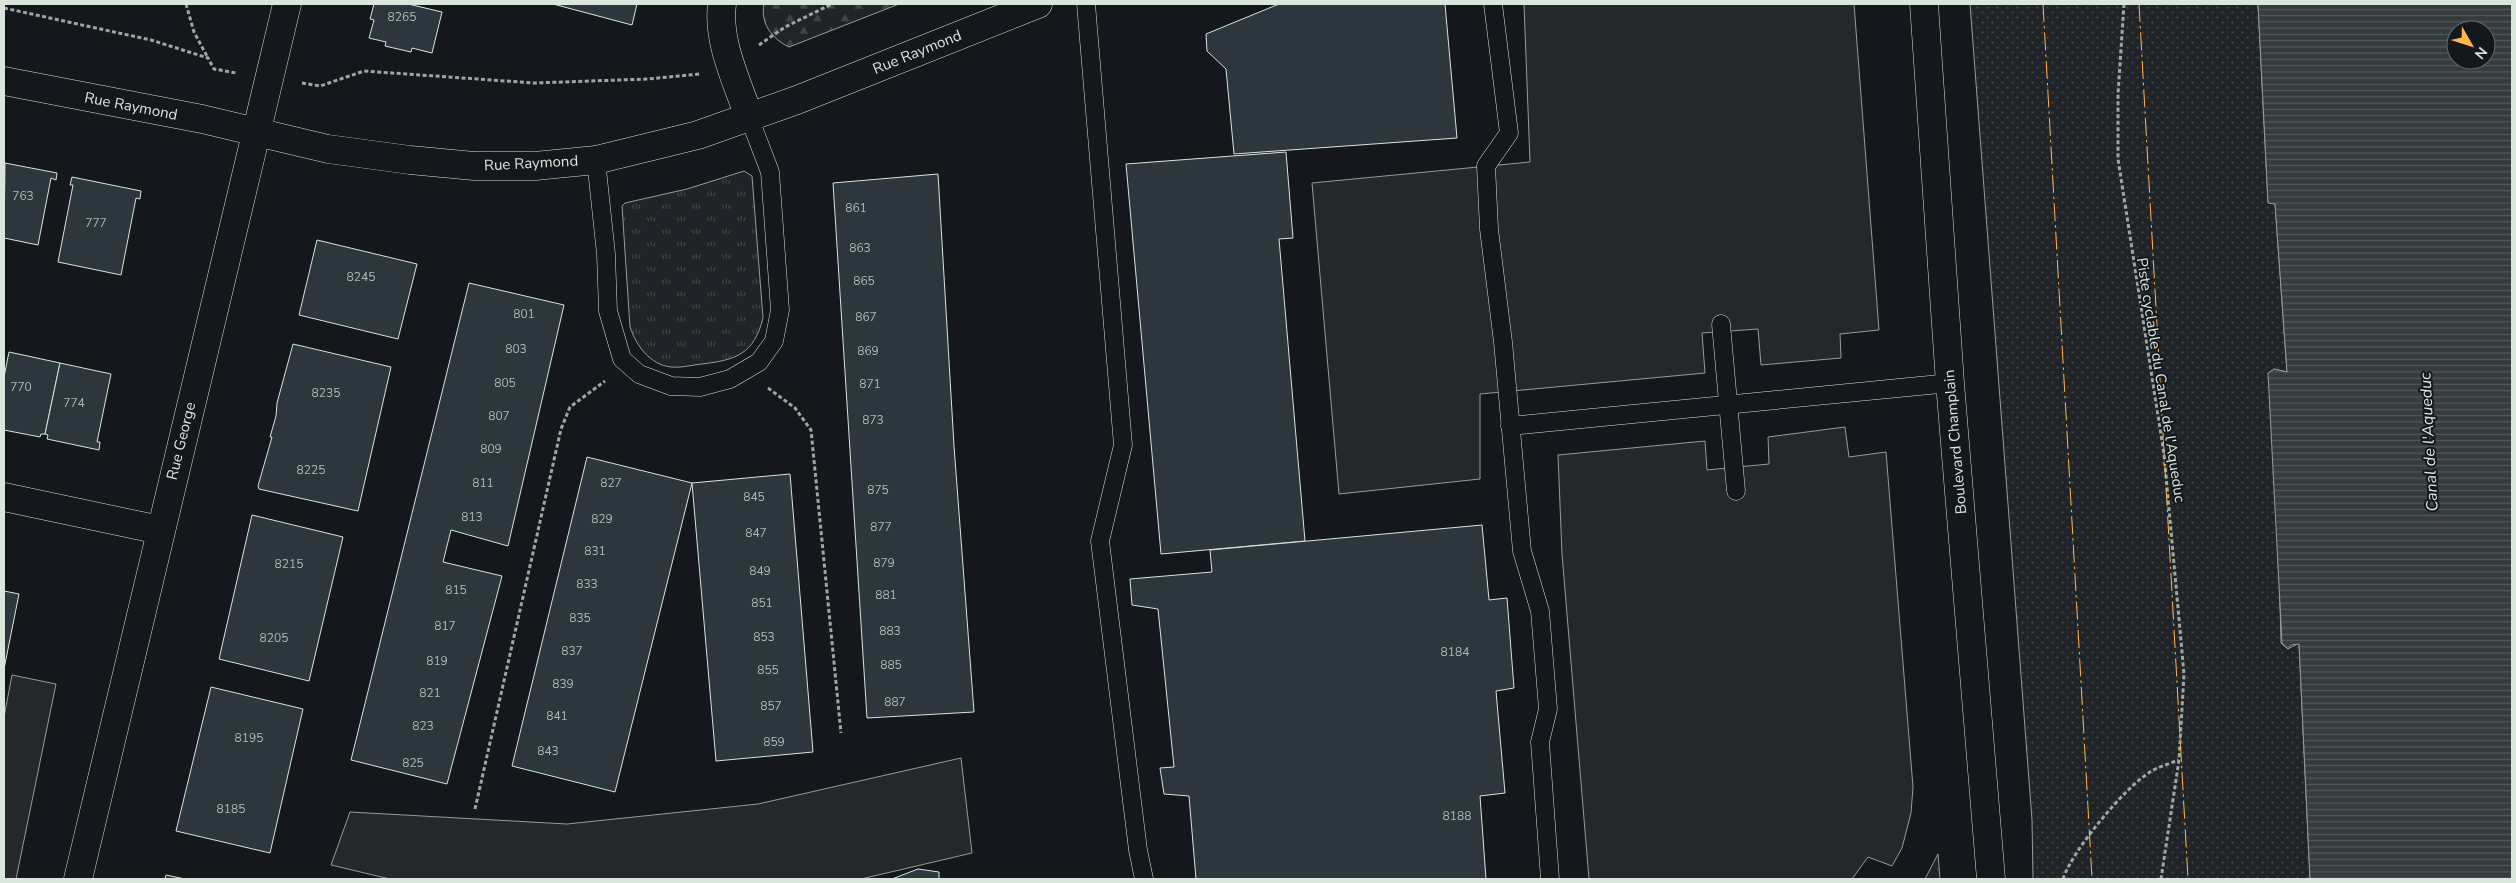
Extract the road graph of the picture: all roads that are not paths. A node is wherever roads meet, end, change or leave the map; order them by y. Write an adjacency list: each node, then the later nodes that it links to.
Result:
1 (287, 4): 9 (street, Rue George)
2 (722, 4): 8 (street)
3 (1038, 4): 8 (street, Rue Raymond)
4 (1086, 4): 19 (lane)
5 (1493, 4): 14 (lane)
6 (1924, 4): 12 (street, Boulevard Champlain)
7 (4, 81): 9 (street, Rue Raymond)
8 (749, 117): 10 (street, Rue Raymond); 10 (lane)
9 (257, 132): 10 (street, Rue Raymond); 17 (street, Rue George)
10 (596, 160)
11 (1721, 324): 13 (lane)
12 (1950, 383): 13 (lane); 21 (street, Boulevard Champlain)
13 (1727, 403): 14 (lane); 15 (lane)
14 (1510, 426): 20 (lane)
15 (1736, 491)
16 (4, 497): 17 (street)
17 (160, 530): 18 (street, Rue George)
18 (78, 879)
19 (1144, 879)
20 (1550, 879)
21 (1991, 879)

